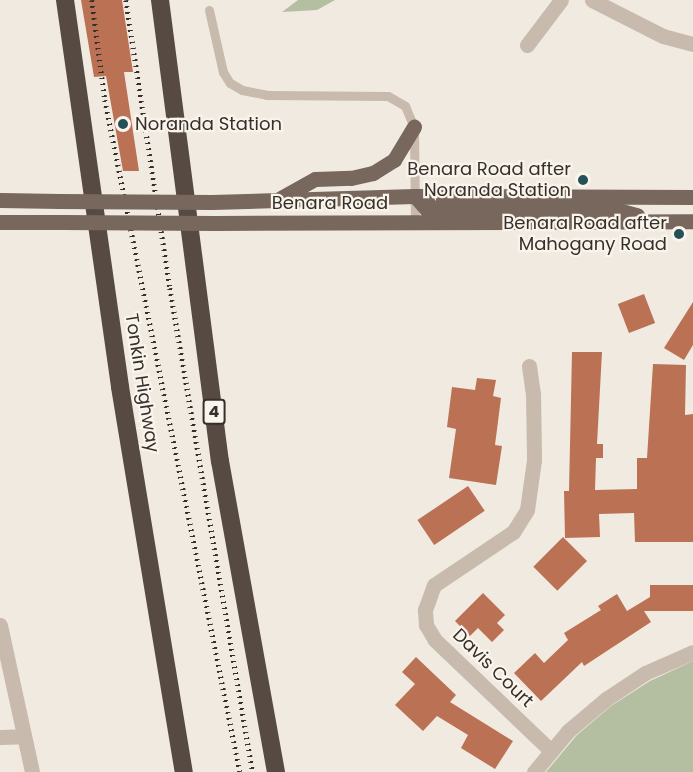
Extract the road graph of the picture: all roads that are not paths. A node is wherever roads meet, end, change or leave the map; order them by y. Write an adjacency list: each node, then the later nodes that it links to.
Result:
1 (65, 0): 24 (highway, Tonkin Highway)
2 (159, 0): 25 (highway, 4)
3 (561, 0): 7 (street)
4 (592, 0): 6 (street)
5 (209, 10): 8 (lane)
6 (693, 44)
7 (527, 45)
8 (414, 127): 9 (lane); 12 (main road)
9 (415, 196): 10 (main road, Benara Road); 12 (main road, Benara Road); 13 (main road, Benara Road); 16 (lane)
10 (693, 197)
11 (0, 200): 12 (main road, Benara Road, bridge)
12 (277, 200)
13 (661, 221): 14 (main road, Benara Road); 16 (main road, Benara Road)
14 (693, 221)
15 (0, 222): 16 (main road, Benara Road, bridge)
16 (415, 222)
17 (529, 366): 22 (street, Davis Court)
18 (0, 625): 20 (street)
19 (693, 651): 22 (street)
20 (24, 736): 21 (street); 23 (street)
21 (0, 737)
22 (550, 750): 26 (street)
23 (32, 772)
24 (184, 772)
25 (276, 772)
26 (534, 772)

